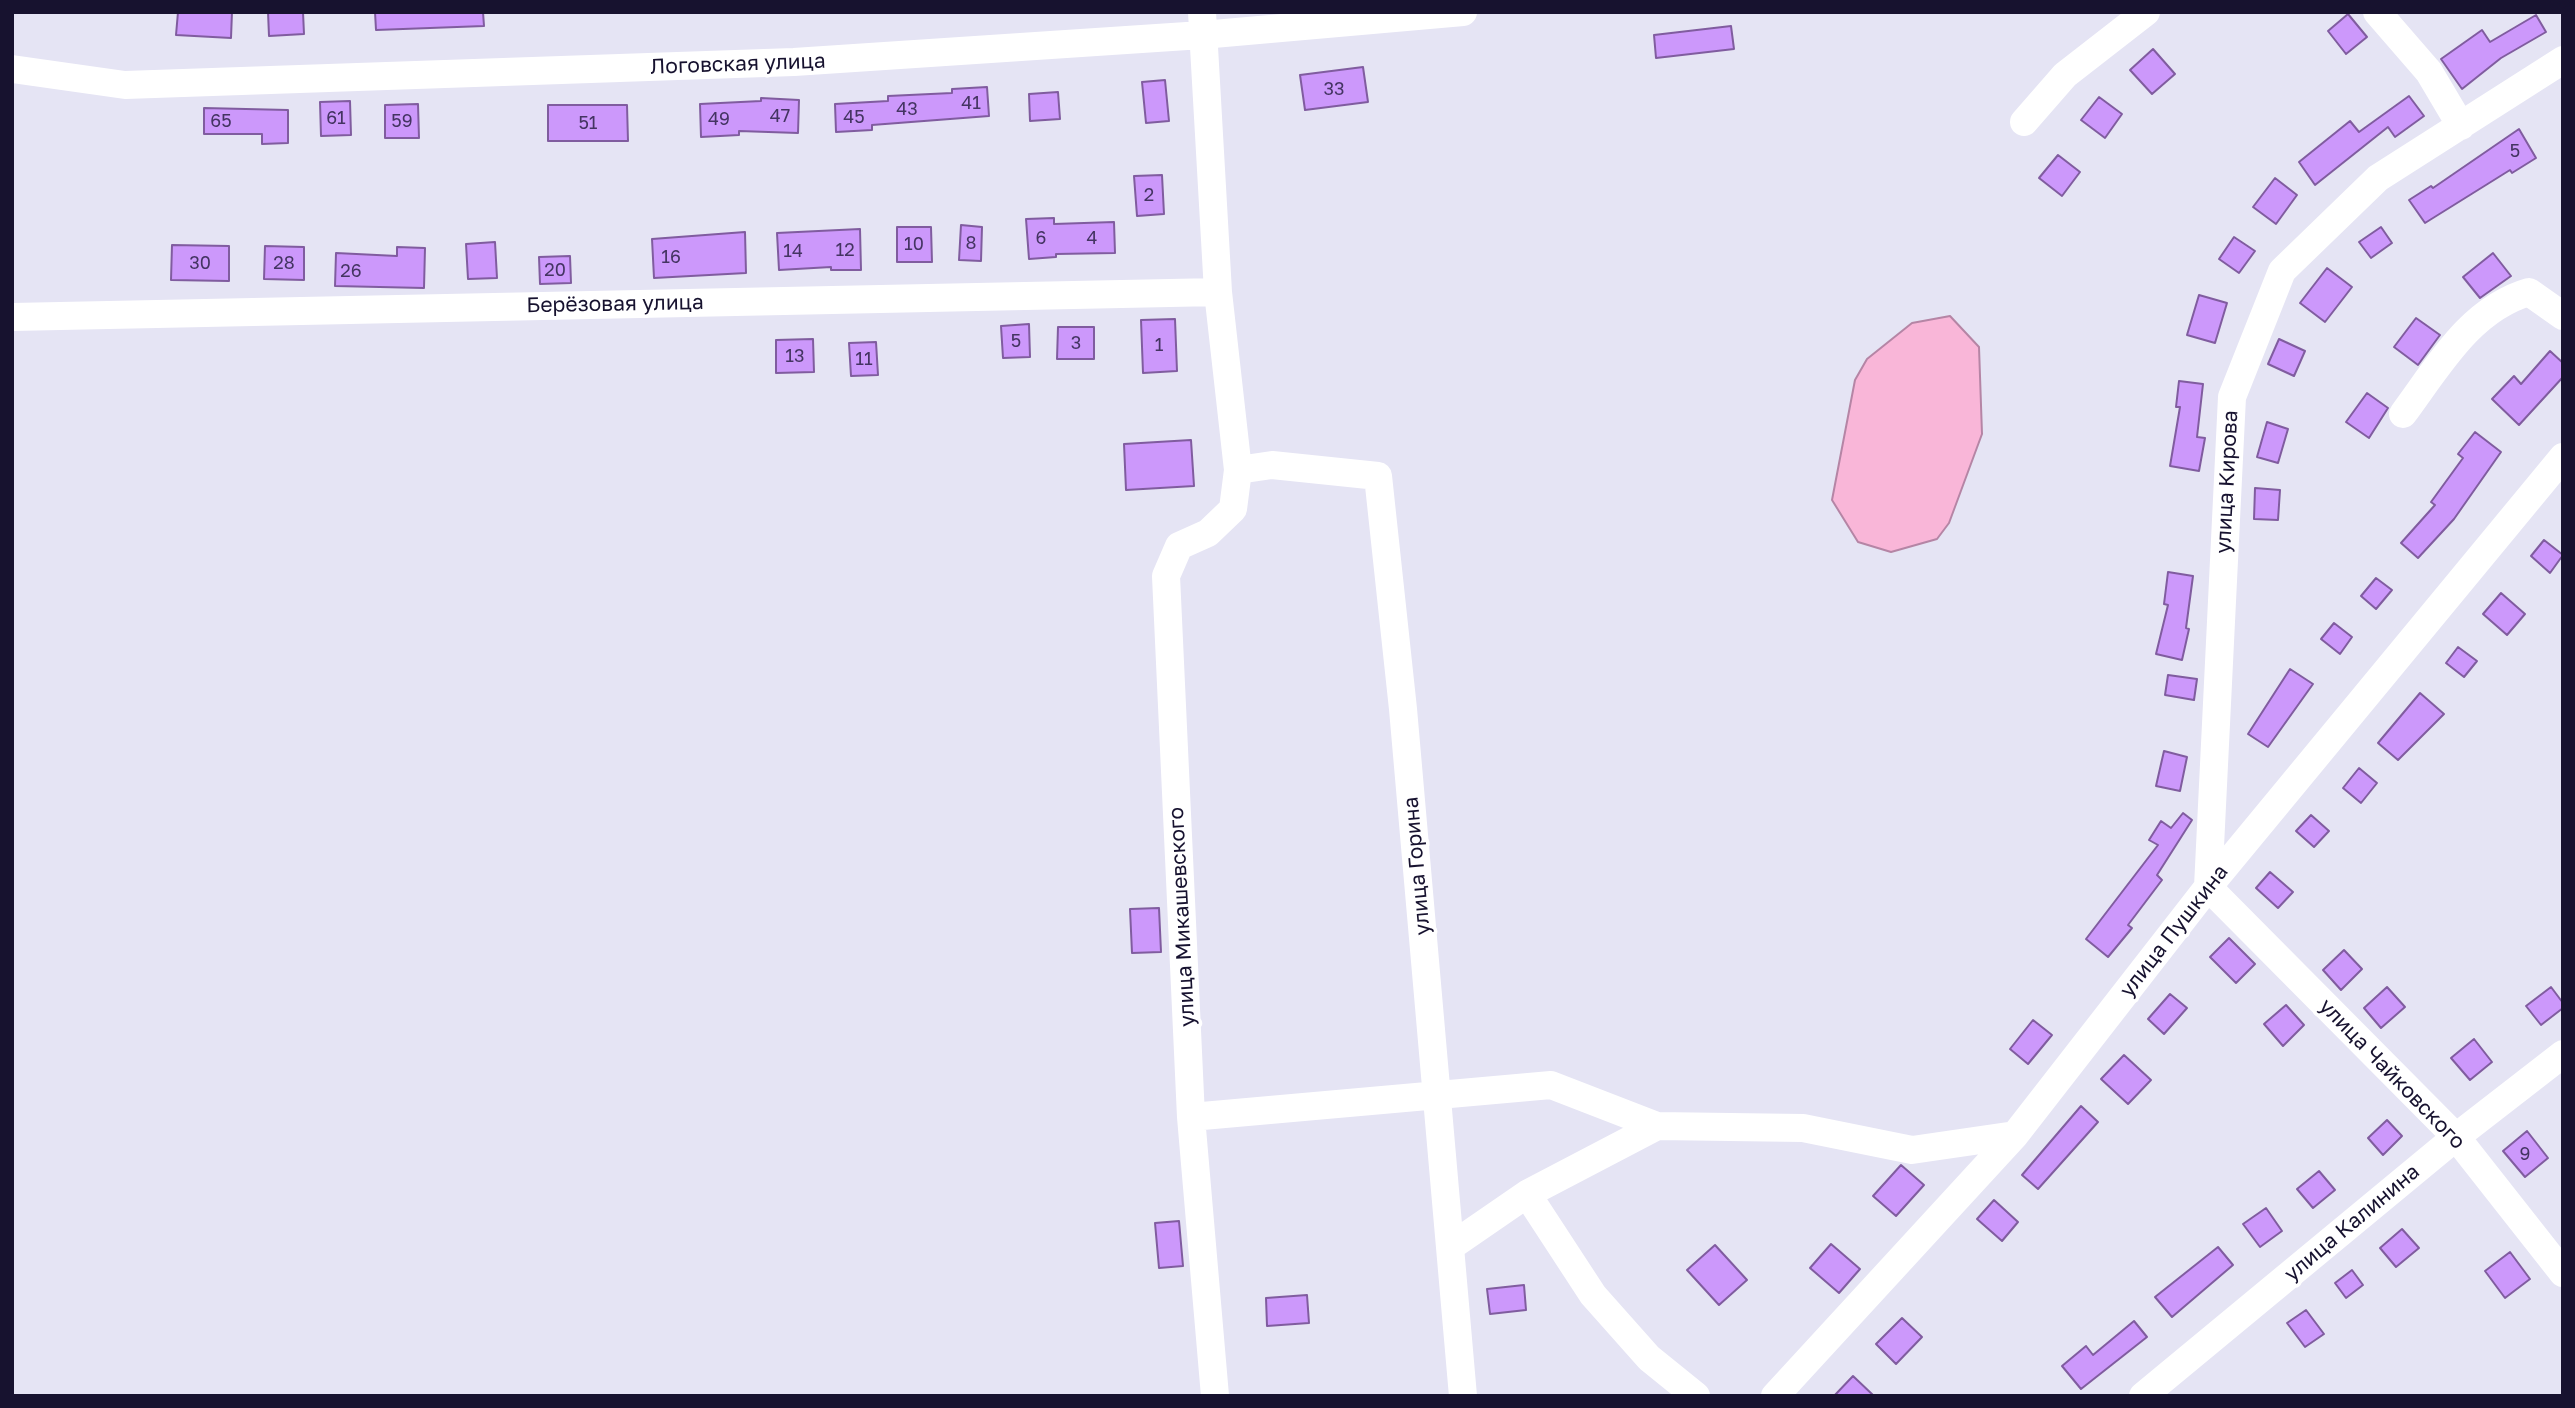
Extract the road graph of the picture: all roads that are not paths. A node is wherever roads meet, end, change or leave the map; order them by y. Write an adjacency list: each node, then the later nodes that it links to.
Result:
1 (1463, 12): 4 (street, Логовская улица)
2 (2146, 12): 7 (street)
3 (2377, 12): 8 (street)
4 (1202, 24): 6 (street, Логовская улица); 9 (street, улица Микашевского)
5 (2563, 60): 8 (street, улица Кирова)
6 (12, 69)
7 (2024, 122)
8 (2461, 126): 15 (street, улица Кирова)
9 (1218, 292): 11 (street, Берёзовая улица); 14 (street, улица Микашевского)
10 (2563, 316): 12 (street)
11 (12, 317)
12 (2403, 414)
13 (2563, 457): 15 (street, улица Пушкина)
14 (1238, 470): 17 (street, улица Горина); 18 (street, улица Микашевского)
15 (2208, 887): 20 (street, улица Пушкина); 21 (street, улица Чайковского)
16 (2563, 1054): 21 (street, улица Калинина)
17 (1437, 1096): 18 (street); 19 (street); 23 (street, улица Горина)
18 (1191, 1117): 25 (street, улица Микашевского)
19 (1657, 1126): 20 (street); 22 (street)
20 (2015, 1135): 28 (street, улица Пушкина)
21 (2456, 1137): 24 (street, улица Чайковского); 29 (street, улица Калинина)
22 (1527, 1194): 23 (street); 27 (street)
23 (1450, 1247): 26 (street, улица Горина)
24 (2563, 1273)
25 (1215, 1396)
26 (1463, 1396)
27 (1696, 1396)
28 (1775, 1396)
29 (2143, 1396)

